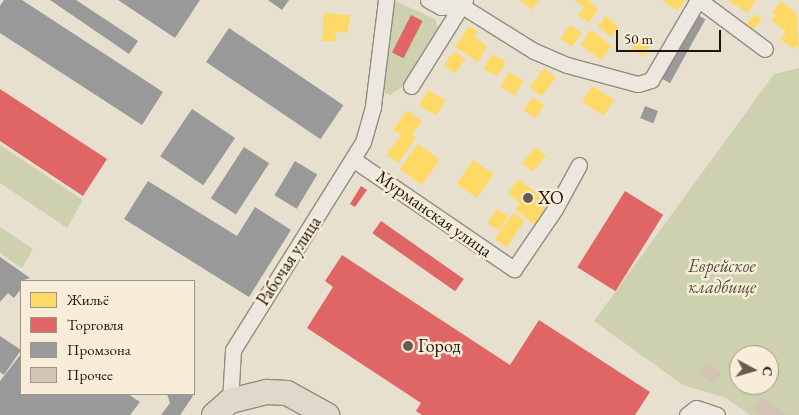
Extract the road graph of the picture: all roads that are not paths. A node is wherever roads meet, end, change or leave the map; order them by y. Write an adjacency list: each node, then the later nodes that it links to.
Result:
1 (386, 0): 7 (street, Рабочая улица)
2 (428, 0): 4 (street)
3 (699, 0): 4 (street); 5 (street)
4 (464, 3): 6 (street)
5 (765, 49)
6 (411, 86)
7 (354, 160): 8 (street, Мурманская улица); 9 (street, Рабочая улица)
8 (579, 166)
9 (222, 408): 11 (main road)
10 (691, 411): 12 (street)
11 (327, 415)
12 (717, 415)

